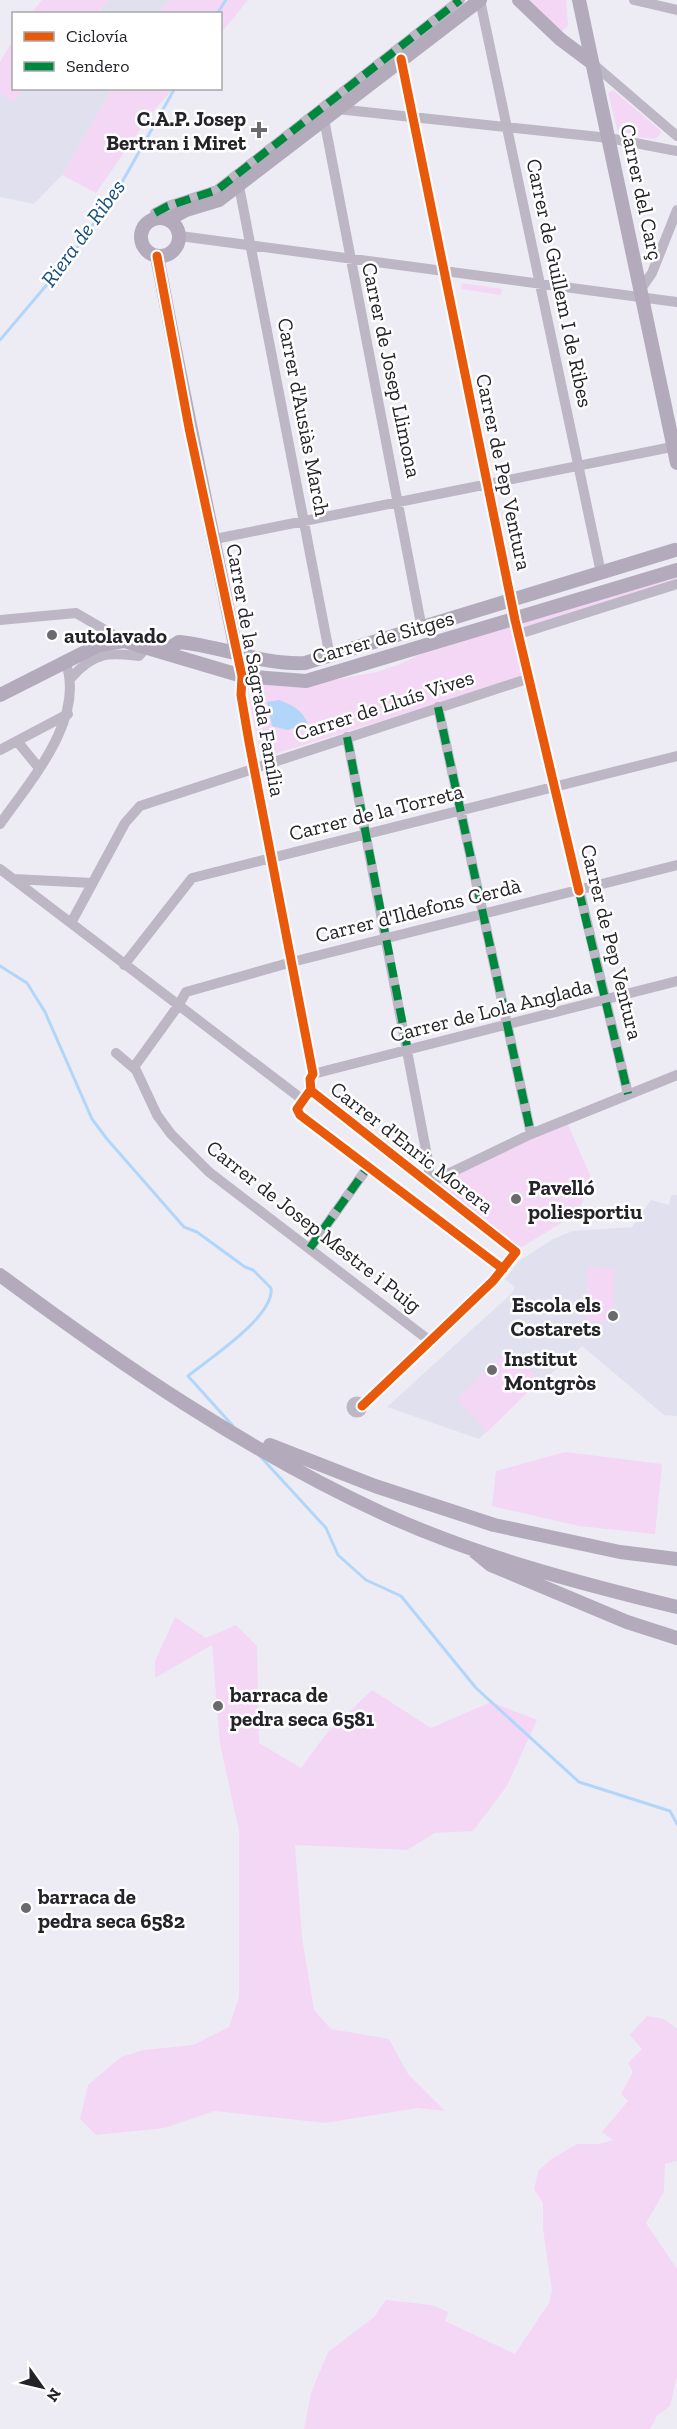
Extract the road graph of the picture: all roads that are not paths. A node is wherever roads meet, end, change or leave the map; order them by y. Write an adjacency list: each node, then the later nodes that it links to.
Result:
1 (460, 0): 18 (street)
2 (480, 0): 7 (street); 12 (street, Carrer de Guillem I de Ribes)
3 (519, 0): 8 (street)
4 (579, 0): 8 (street, Carrer del Carç)
5 (633, 0): 6 (street)
6 (677, 10)
7 (401, 59): 9 (street); 10 (street, Carrer de Pep Ventura)
8 (592, 63): 13 (street); 14 (street, Carrer del Carç)
9 (337, 109): 10 (street); 11 (street)
10 (412, 118): 12 (street); 24 (street, Carrer de Pep Ventura)
11 (324, 119): 16 (street); 23 (street, Carrer de Josep Llimona)
12 (509, 129): 14 (street); 25 (street, Carrer de Guillem I de Ribes)
13 (677, 136)
14 (609, 138): 15 (street); 26 (street, Carrer del Carç)
15 (677, 151)
16 (239, 186): 19 (street); 21 (street, Carrer d'Ausiàs March)
17 (677, 210): 26 (street)
18 (155, 213)
19 (169, 219): 20 (street); 22 (street)
20 (180, 236): 21 (street); 22 (street)
21 (252, 245): 23 (street); 33 (street, Carrer d'Ausiàs March)
22 (157, 256): 34 (street, Carrer de la Sagrada Família)
23 (349, 257): 24 (street); 32 (street, Carrer de Josep Llimona)
24 (444, 270): 25 (street); 31 (street, Carrer de Pep Ventura)
25 (539, 284): 26 (street); 30 (street, Carrer de Guillem I de Ribes)
26 (642, 293): 27 (street); 28 (street, Carrer del Carç)
27 (677, 302)
28 (676, 447): 29 (street, Carrer del Carç); 30 (street)
29 (677, 463)
30 (578, 466): 31 (street); 37 (street, Carrer de Guillem I de Ribes)
31 (488, 483): 32 (street); 39 (street, Carrer de Pep Ventura)
32 (399, 502): 33 (street); 42 (street, Carrer de Josep Llimona)
33 (303, 521): 34 (street); 48 (street, Carrer d'Ausiàs March)
34 (215, 539): 47 (street, Carrer de la Sagrada Família)
35 (676, 549): 36 (street); 37 (street)
36 (677, 570): 41 (street, Carrer de Sitges)
37 (601, 573): 39 (street)
38 (677, 584): 43 (street)
39 (512, 598): 41 (street, Carrer de Pep Ventura); 42 (street)
40 (0, 620): 44 (street)
41 (515, 620): 43 (street, Carrer de Pep Ventura); 50 (street, Carrer de Sitges)
42 (422, 629): 48 (street)
43 (519, 634): 52 (street, Carrer de Pep Ventura)
44 (124, 641): 45 (street, Carrer de Sitges); 49 (street, Carrer de Sitges)
45 (147, 647): 46 (street, Carrer de Sitges); 51 (street)
46 (165, 651): 47 (street); 50 (street, Carrer de Sitges)
47 (237, 655): 48 (street); 50 (street, Carrer de la Sagrada Família)
48 (330, 657)
49 (65, 661): 51 (street); 53 (street, Carrer de Sitges)
50 (242, 676): 61 (street, Carrer de la Sagrada Família)
51 (72, 677): 55 (street)
52 (530, 678): 54 (street, Carrer de Lluís Vives); 62 (street, Carrer de Pep Ventura)
53 (0, 695)
54 (438, 707): 56 (street, Carrer de Lluís Vives); 63 (street)
55 (68, 714): 57 (street); 60 (street)
56 (346, 737): 61 (street, Carrer de Lluís Vives); 65 (street)
57 (17, 741): 58 (street); 60 (street)
58 (0, 750)
59 (677, 756): 62 (street, Carrer de la Torreta)
60 (39, 768): 64 (street)
61 (254, 768): 66 (street, Carrer de la Sagrada Família); 70 (street, Carrer de Lluís Vives)
62 (555, 788): 63 (street, Carrer de la Torreta); 71 (street, Carrer de Pep Ventura)
63 (461, 811): 65 (street, Carrer de la Torreta); 72 (street)
64 (0, 824)
65 (367, 834): 66 (street, Carrer de la Torreta); 74 (street)
66 (272, 857): 75 (street, Carrer de la Sagrada Família); 76 (street, Carrer de la Torreta)
67 (677, 865): 71 (street, Carrer d'Ildefons Cerdà)
68 (0, 869): 69 (street, Carrer d'Enric Morera)
69 (14, 879): 70 (street); 73 (street, Carrer d'Enric Morera)
70 (92, 883): 73 (street, Carrer de Lluís Vives)
71 (579, 891): 72 (street, Carrer d'Ildefons Cerdà); 78 (street, Carrer de Pep Ventura)
72 (483, 914): 74 (street, Carrer d'Ildefons Cerdà); 80 (street)
73 (71, 923): 76 (street, Carrer d'Enric Morera)
74 (387, 938): 75 (street, Carrer d'Ildefons Cerdà); 81 (street)
75 (292, 962): 79 (street, Carrer d'Ildefons Cerdà); 84 (street, Carrer de la Sagrada Família)
76 (124, 965): 79 (street, Carrer d'Enric Morera)
77 (677, 981): 78 (street, Carrer de Lola Anglada)
78 (606, 1000): 80 (street, Carrer de Lola Anglada); 87 (street, Carrer de Pep Ventura)
79 (178, 1006): 83 (street, Carrer d'Ildefons Cerdà); 88 (street, Carrer d'Enric Morera)
80 (508, 1026): 81 (street, Carrer de Lola Anglada); 89 (street)
81 (408, 1051): 84 (street, Carrer de Lola Anglada); 91 (street)
82 (116, 1053): 83 (street, Carrer de Josep Mestre i Puig)
83 (134, 1068): 92 (street, Carrer de Josep Mestre i Puig)
84 (313, 1074): 86 (street, Carrer de la Sagrada Família)
85 (677, 1075): 87 (street)
86 (311, 1091): 88 (street, Carrer d'Enric Morera); 91 (street, Carrer d'Enric Morera)
87 (628, 1094): 89 (street)
88 (303, 1100): 90 (street, Carrer d'Enric Morera)
89 (531, 1134): 91 (street)
90 (368, 1167): 92 (street); 93 (street, Carrer d'Enric Morera)
91 (429, 1183): 93 (street, Carrer d'Enric Morera)
92 (310, 1248): 95 (street, Carrer de Josep Mestre i Puig)
93 (503, 1269): 95 (street)
94 (0, 1275): 97 (street)
95 (430, 1341): 96 (street)
96 (362, 1404)
97 (250, 1443): 98 (street); 99 (street)
98 (471, 1547): 100 (street); 101 (street)
99 (675, 1558)
100 (677, 1607)
101 (677, 1638)

